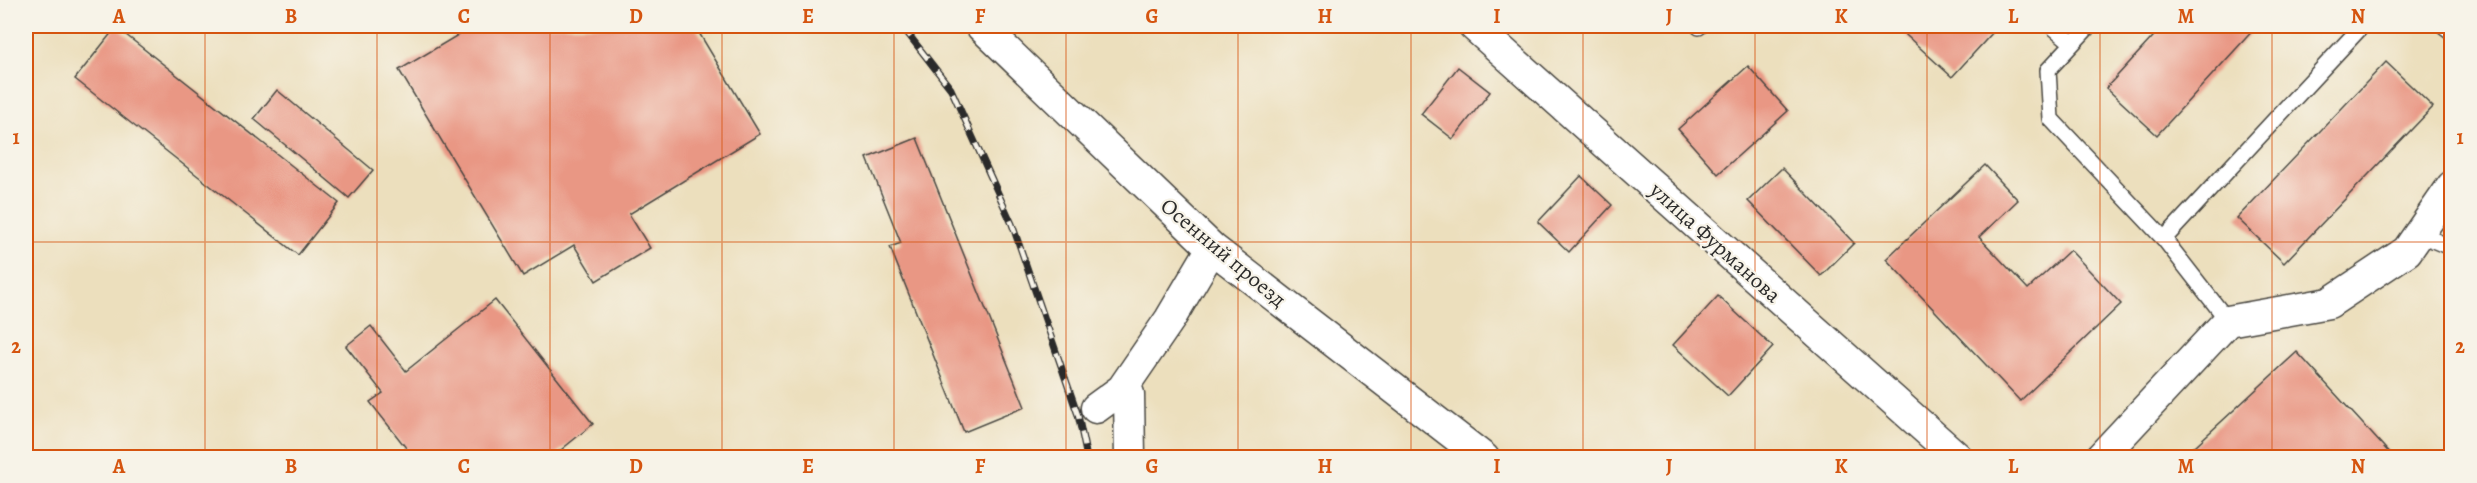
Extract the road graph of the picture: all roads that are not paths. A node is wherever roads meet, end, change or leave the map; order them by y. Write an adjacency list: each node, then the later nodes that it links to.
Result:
1 (981, 26): 12 (street, Осенний проезд)
2 (1474, 26): 19 (street, улица Фурманова)
3 (2052, 26): 8 (lane)
4 (2089, 26): 8 (lane)
5 (2362, 26): 11 (lane)
6 (2444, 26): 7 (lane)
7 (2451, 32)
8 (2072, 43): 11 (lane)
9 (2451, 186): 10 (street)
10 (2419, 234): 13 (lane); 14 (street)
11 (2164, 239): 14 (lane)
12 (1212, 248): 15 (street); 18 (street, Осенний проезд)
13 (2451, 248)
14 (2228, 321): 20 (street)
15 (1125, 385): 16 (street); 17 (street)
16 (1096, 408)
17 (1130, 458)
18 (1484, 458)
19 (1958, 458)
20 (2100, 458)

